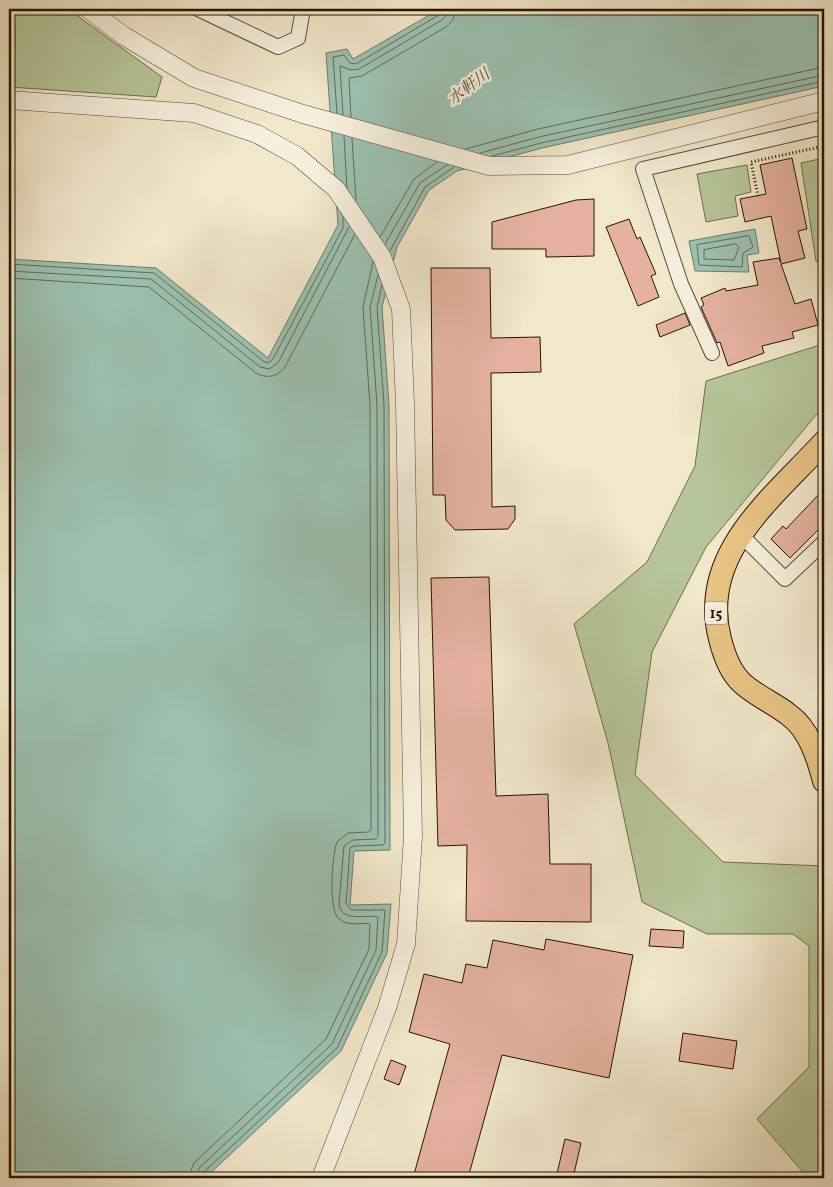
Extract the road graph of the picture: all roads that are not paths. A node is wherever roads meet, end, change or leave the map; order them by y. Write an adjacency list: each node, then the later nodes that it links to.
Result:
1 (88, 9): 5 (street)
2 (198, 9): 3 (street)
3 (303, 9)
4 (9, 100): 12 (street)
5 (824, 101)
6 (824, 126): 7 (street)
7 (712, 353)
8 (824, 442): 9 (main road, 15)
9 (740, 534): 10 (street); 11 (main road, 15)
10 (824, 542)
11 (824, 781)
12 (321, 1178)

